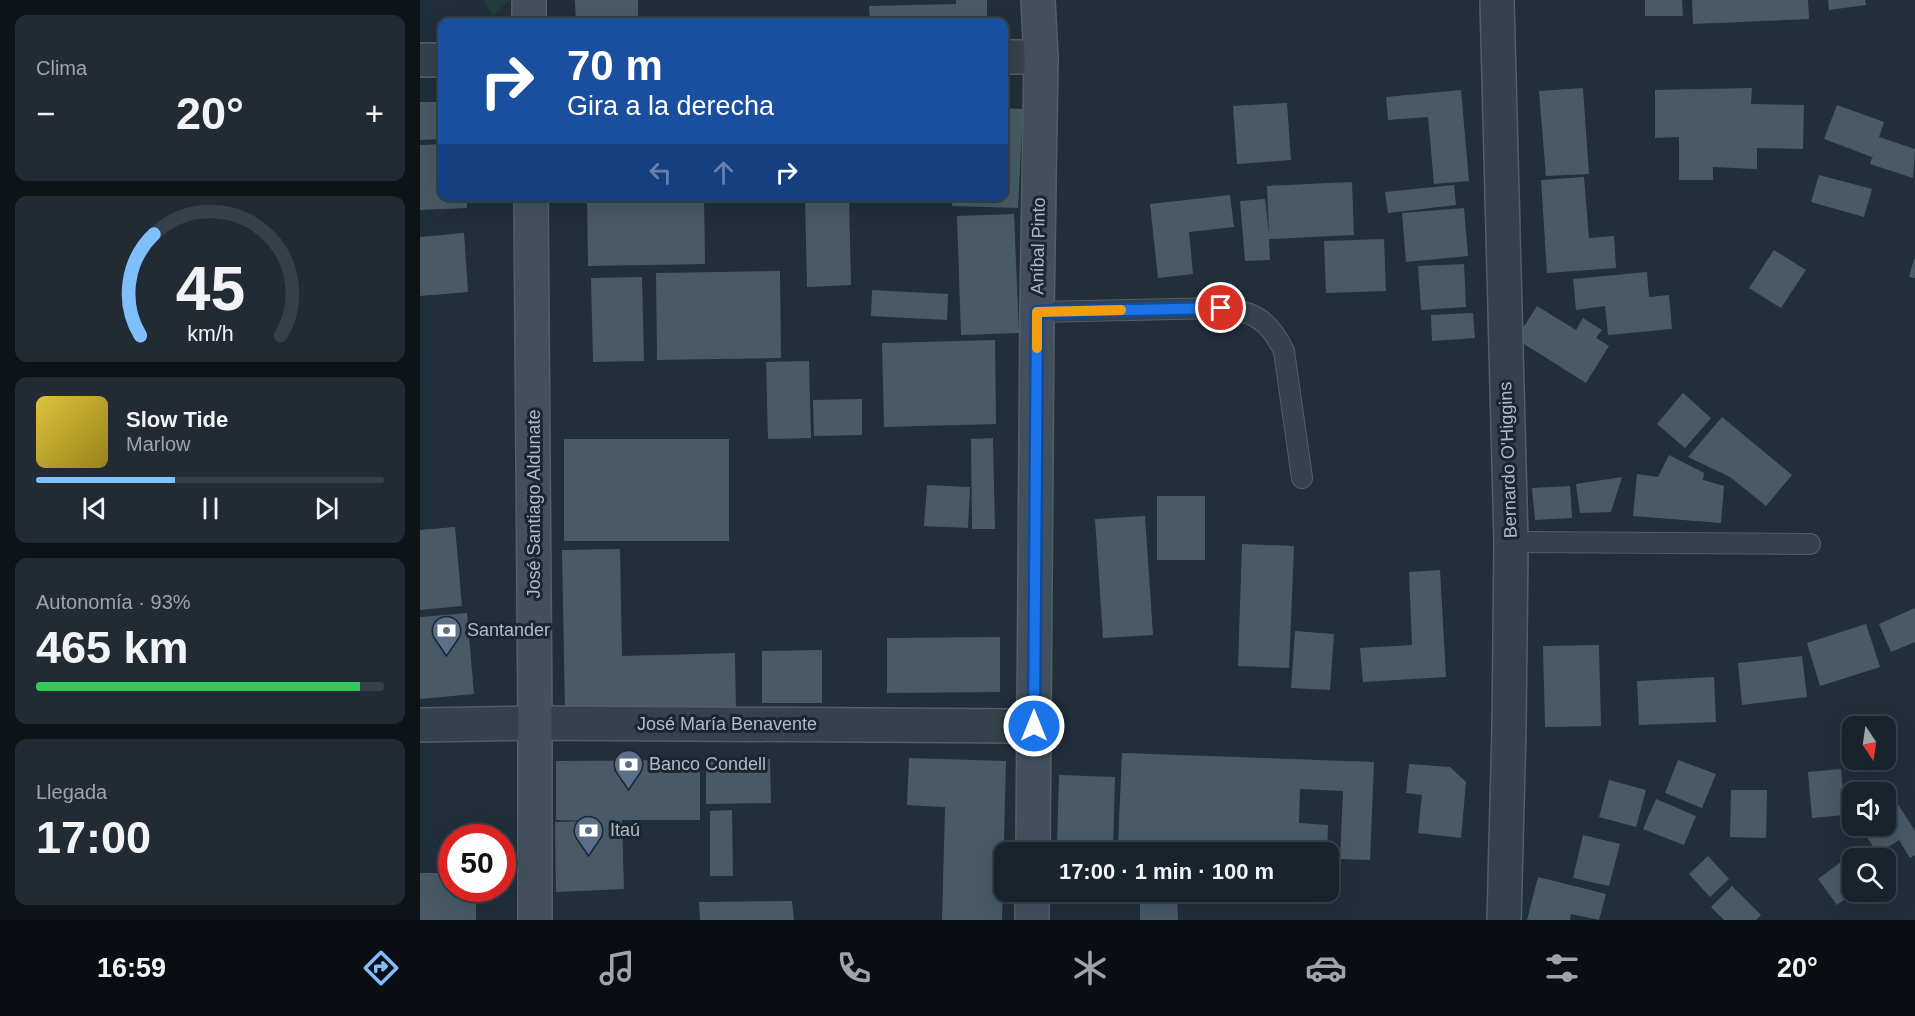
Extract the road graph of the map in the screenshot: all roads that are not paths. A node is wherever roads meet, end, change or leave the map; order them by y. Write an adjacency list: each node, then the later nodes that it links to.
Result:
1 (529, 0): 4 (main road)
2 (1038, 0): 6 (main road, Aníbal Pinto)
3 (1497, 0): 12 (street, Bernardo O'Higgins)
4 (529, 18)
5 (1008, 57): 6 (street)
6 (1041, 57): 10 (main road, Aníbal Pinto)
7 (420, 60): 8 (street)
8 (438, 60)
9 (531, 201): 14 (main road, José Santiago Aldunate)
10 (1037, 312): 11 (lane); 16 (main road, Aníbal Pinto)
11 (1302, 478)
12 (1511, 542): 13 (lane); 21 (street, Bernardo O'Higgins)
13 (1810, 544)
14 (535, 723): 15 (street, José María Benavente); 16 (street, José María Benavente); 19 (main road, José Santiago Aldunate)
15 (420, 725)
16 (1034, 726): 17 (main road, Aníbal Pinto)
17 (1033, 842)
18 (1032, 902): 20 (main road)
19 (535, 920)
20 (1032, 920)
21 (1504, 920)

